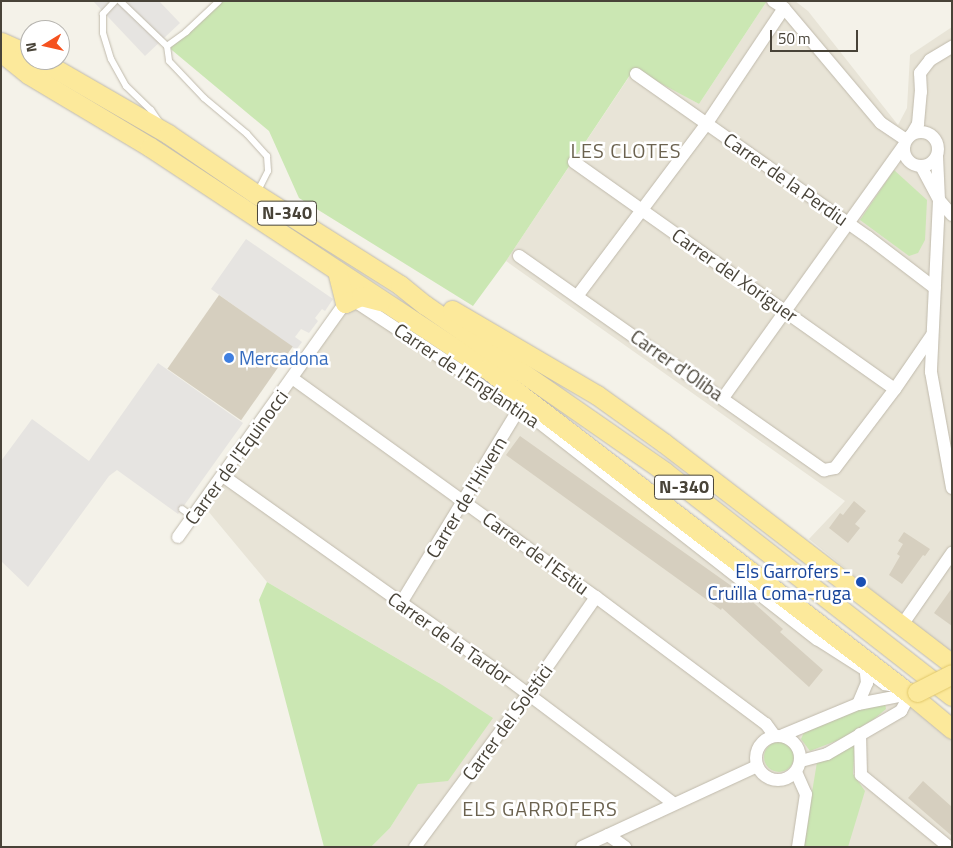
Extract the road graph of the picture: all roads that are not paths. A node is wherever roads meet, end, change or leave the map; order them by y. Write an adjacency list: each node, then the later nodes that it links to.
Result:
1 (115, 1): 13 (lane)
2 (120, 1): 6 (lane)
3 (219, 1): 6 (lane)
4 (778, 4): 12 (street); 14 (street)
5 (1, 42): 8 (main road)
6 (168, 46): 20 (lane)
7 (952, 48): 14 (street)
8 (20, 51)
9 (1, 52): 26 (main road)
10 (57, 70): 13 (main road, N-340)
11 (636, 74): 12 (street, Carrer de la Perdiu)
12 (707, 124): 22 (street); 24 (street, Carrer de la Perdiu)
13 (168, 134): 20 (main road, N-340)
14 (908, 140): 15 (street); 16 (street); 18 (street)
15 (936, 156): 19 (street); 21 (street)
16 (908, 160): 18 (street); 19 (street)
17 (574, 162): 22 (street, Carrer del Xoriguer)
18 (890, 163): 24 (street)
19 (921, 166): 21 (street)
20 (256, 194): 28 (main road, N-340)
21 (939, 200): 23 (street); 27 (street)
22 (642, 209): 29 (street); 32 (street, Carrer del Xoriguer)
23 (952, 215)
24 (848, 223): 27 (street, Carrer de la Perdiu); 32 (street)
25 (519, 256): 29 (street, Carrer d'Oliba)
26 (337, 271): 30 (main road); 31 (main road)
27 (935, 288): 33 (street)
28 (408, 290): 50 (main road); 57 (main road, N-340)
29 (578, 296): 39 (street, Carrer d'Oliba)
30 (349, 302): 31 (main road); 36 (street, Carrer de l'Equinocci); 40 (street, Carrer de l'Englantina)
31 (393, 306): 34 (main road)
32 (786, 312): 38 (street, Carrer del Xoriguer); 39 (street)
33 (932, 335): 35 (street); 37 (street)
34 (487, 369): 40 (street); 53 (main road)
35 (906, 373): 37 (street); 38 (street)
36 (292, 378): 41 (street, Carrer de l'Equinocci); 43 (street, Carrer de l'Estiu)
37 (932, 387): 42 (street)
38 (895, 388): 39 (street, Carrer d'Oliba)
39 (723, 398)
40 (519, 409): 43 (street, Carrer de l'Hivern); 53 (street, Carrer de l'Englantina)
41 (223, 476): 45 (street, Carrer de l'Equinocci); 49 (street, Carrer de la Tardor)
42 (952, 488)
43 (463, 501): 48 (street, Carrer de l'Estiu); 49 (street, Carrer de l'Hivern)
44 (182, 509): 45 (lane)
45 (193, 517): 46 (street, Carrer de l'Equinocci)
46 (178, 537)
47 (952, 553): 50 (street)
48 (596, 597): 56 (street, Carrer del Solstici); 61 (street, Carrer de l'Estiu)
49 (401, 603): 56 (street, Carrer de la Tardor)
50 (902, 626): 51 (main road)
51 (943, 654): 52 (main road)
52 (952, 664)
53 (866, 668): 55 (main road); 58 (street)
54 (952, 674): 55 (main road, bridge)
55 (911, 692): 58 (street); 59 (main road); 60 (street)
56 (529, 694): 64 (street, Carrer de la Tardor); 66 (street, Carrer del Solstici)
57 (952, 696)
58 (858, 704): 61 (street)
59 (952, 729)
60 (860, 734): 63 (street); 70 (street)
61 (779, 735): 62 (street); 63 (street)
62 (757, 766): 63 (street); 64 (street)
63 (798, 766): 69 (street)
64 (673, 803): 65 (street)
65 (608, 835): 67 (street); 68 (street)
66 (415, 847)
67 (582, 847)
68 (625, 847)
69 (798, 847)
70 (949, 847)

